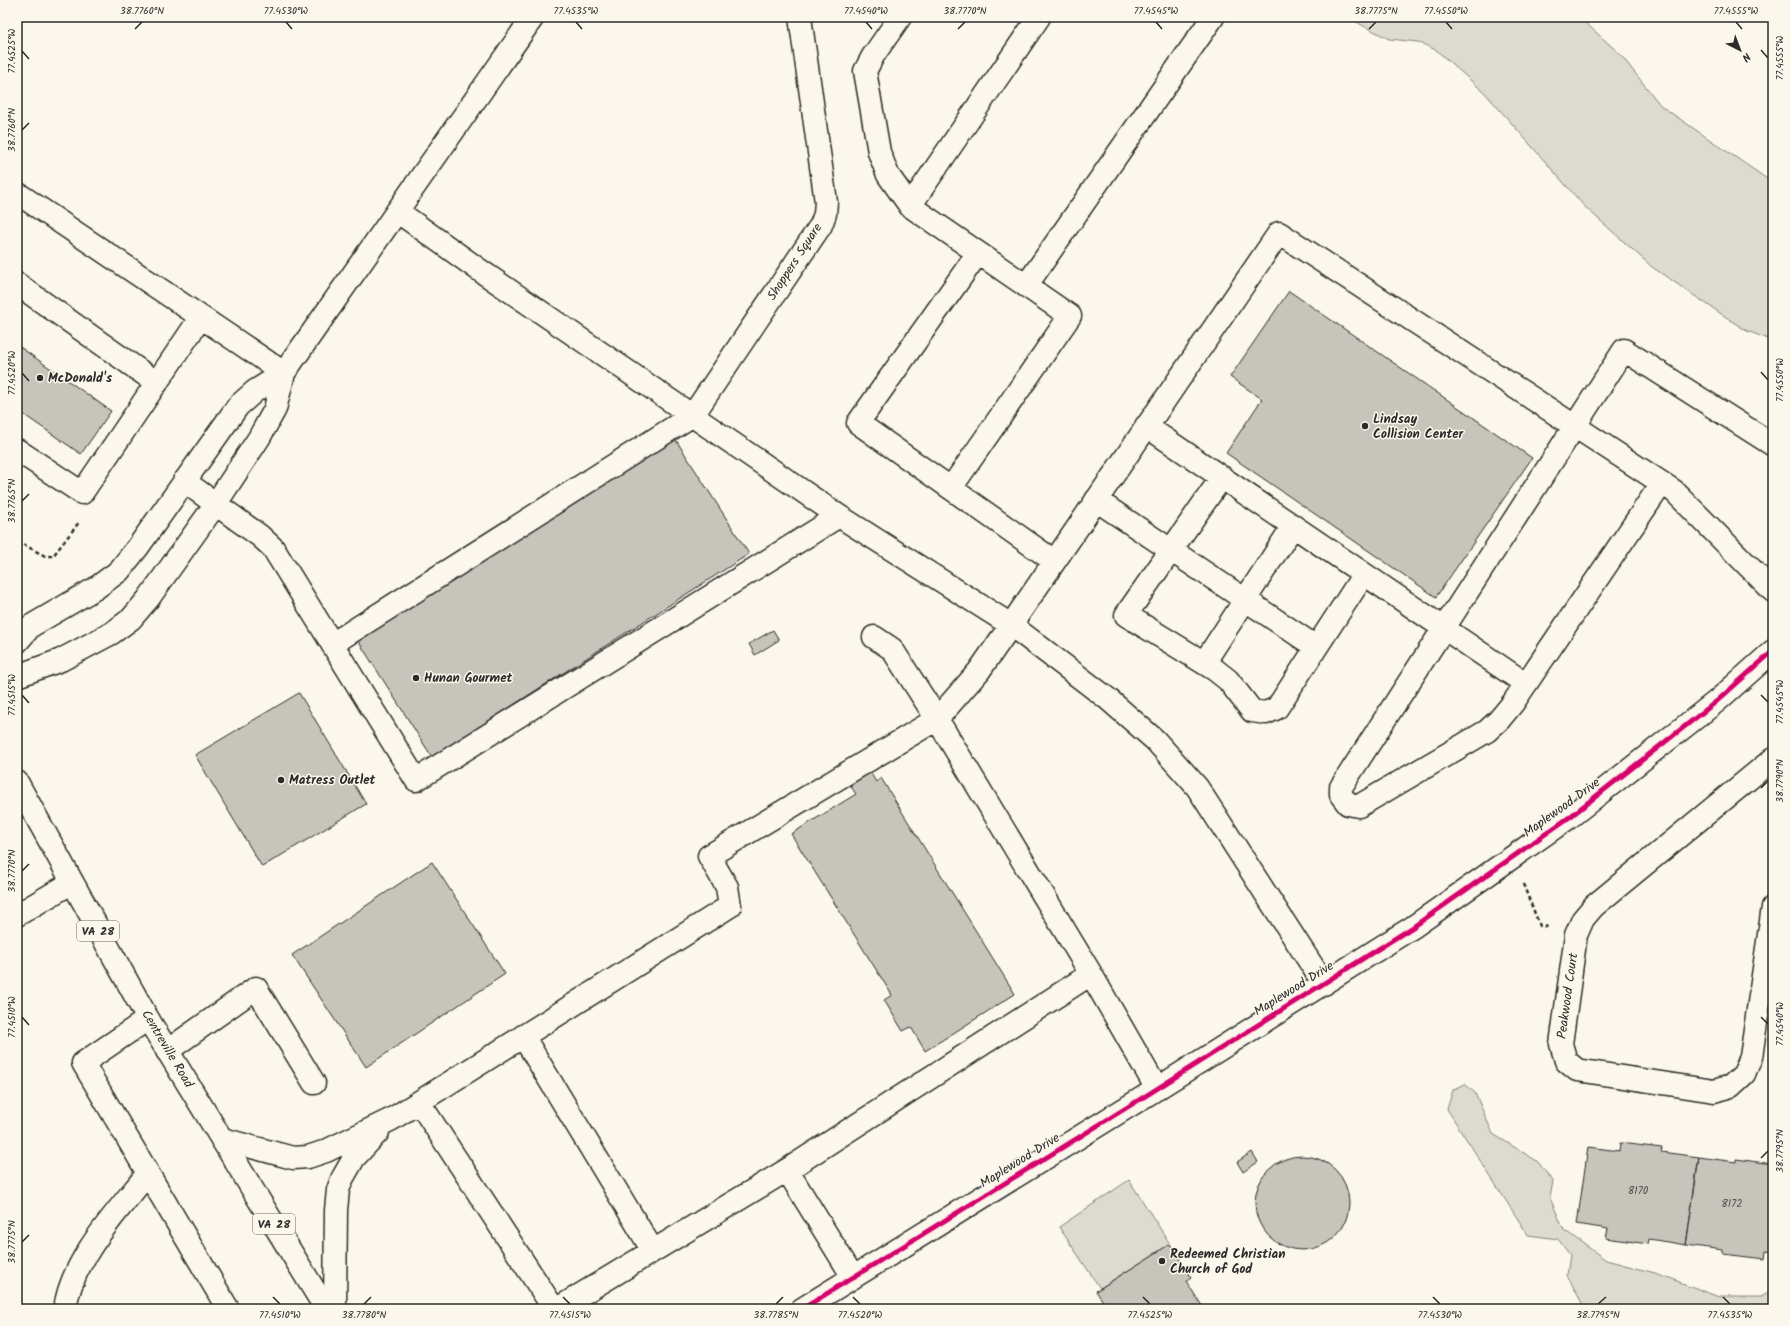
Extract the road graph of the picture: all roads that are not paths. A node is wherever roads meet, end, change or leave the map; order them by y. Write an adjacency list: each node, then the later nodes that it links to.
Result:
1 (533, 17): 8 (main road)
2 (800, 17): 15 (main road, Shoppers Square)
3 (900, 17): 7 (main road)
4 (1039, 17): 7 (main road)
5 (1213, 17): 11 (main road)
6 (17, 193): 12 (main road)
7 (910, 206): 9 (main road)
8 (397, 211): 13 (main road); 15 (main road)
9 (978, 253): 11 (main road); 23 (main road)
10 (17, 284): 14 (main road)
11 (1026, 286): 23 (main road)
12 (201, 317): 13 (main road); 14 (main road)
13 (284, 373): 21 (main road); 25 (main road)
14 (157, 383): 19 (main road)
15 (693, 415): 26 (main road); 37 (main road)
16 (1146, 426): 17 (main road); 20 (main road); 24 (main road)
17 (1575, 426): 18 (main road); 22 (main road); 34 (main road)
18 (1773, 445)
19 (17, 450)
20 (1222, 477): 27 (main road); 28 (main road)
21 (184, 482): 25 (main road); 36 (main road)
22 (1662, 482): 31 (main road); 42 (main road)
23 (951, 488): 29 (main road)
24 (1096, 500): 28 (main road); 29 (main road)
25 (215, 505): 37 (main road); 41 (main road)
26 (840, 516): 33 (main road); 37 (main road)
27 (1293, 526): 30 (main road); 32 (main road)
28 (1171, 550): 32 (main road); 40 (main road)
29 (1054, 561): 33 (main road)
30 (1364, 574): 34 (main road); 38 (main road)
31 (1773, 591)
32 (1245, 600): 38 (main road); 40 (main road)
33 (1011, 626): 43 (main road); 50 (main road)
34 (1444, 628): 42 (main road); 42 (main road)
35 (874, 637): 43 (main road)
36 (17, 642)
37 (332, 644)
38 (1316, 647): 40 (main road)
39 (1773, 651): 50 (main road, Maplewood Drive)
40 (1204, 663)
41 (17, 676)
42 (1526, 684)
43 (937, 719): 49 (main road); 52 (main road)
44 (1773, 759): 47 (main road, Peakwood Court)
45 (17, 782): 46 (main road, Centreville Road / VA 28)
46 (71, 883): 48 (main road); 51 (main road, Centreville Road / VA 28)
47 (1773, 907)
48 (17, 915)
49 (1090, 974): 55 (main road); 59 (main road)
50 (1324, 984): 55 (main road, Maplewood Drive)
51 (148, 1019): 53 (main road, Centreville Road / VA 28); 60 (main road)
52 (523, 1036): 56 (main road); 61 (main road)
53 (167, 1051): 54 (main road); 58 (main road, Centreville Road / VA 28)
54 (314, 1082)
55 (1157, 1089): 62 (main road, Maplewood Drive)
56 (419, 1102): 57 (main road); 67 (main road)
57 (392, 1119): 58 (main road); 66 (main road)
58 (222, 1139): 65 (main road, Centreville Road / VA 28)
59 (787, 1170): 61 (main road); 62 (main road)
60 (148, 1173): 63 (main road); 64 (main road)
61 (653, 1250): 67 (main road)
62 (853, 1277): 68 (main road, Maplewood Drive)
63 (64, 1309)
64 (228, 1309)
65 (326, 1309)
66 (335, 1309)
67 (555, 1309)
68 (802, 1309)

